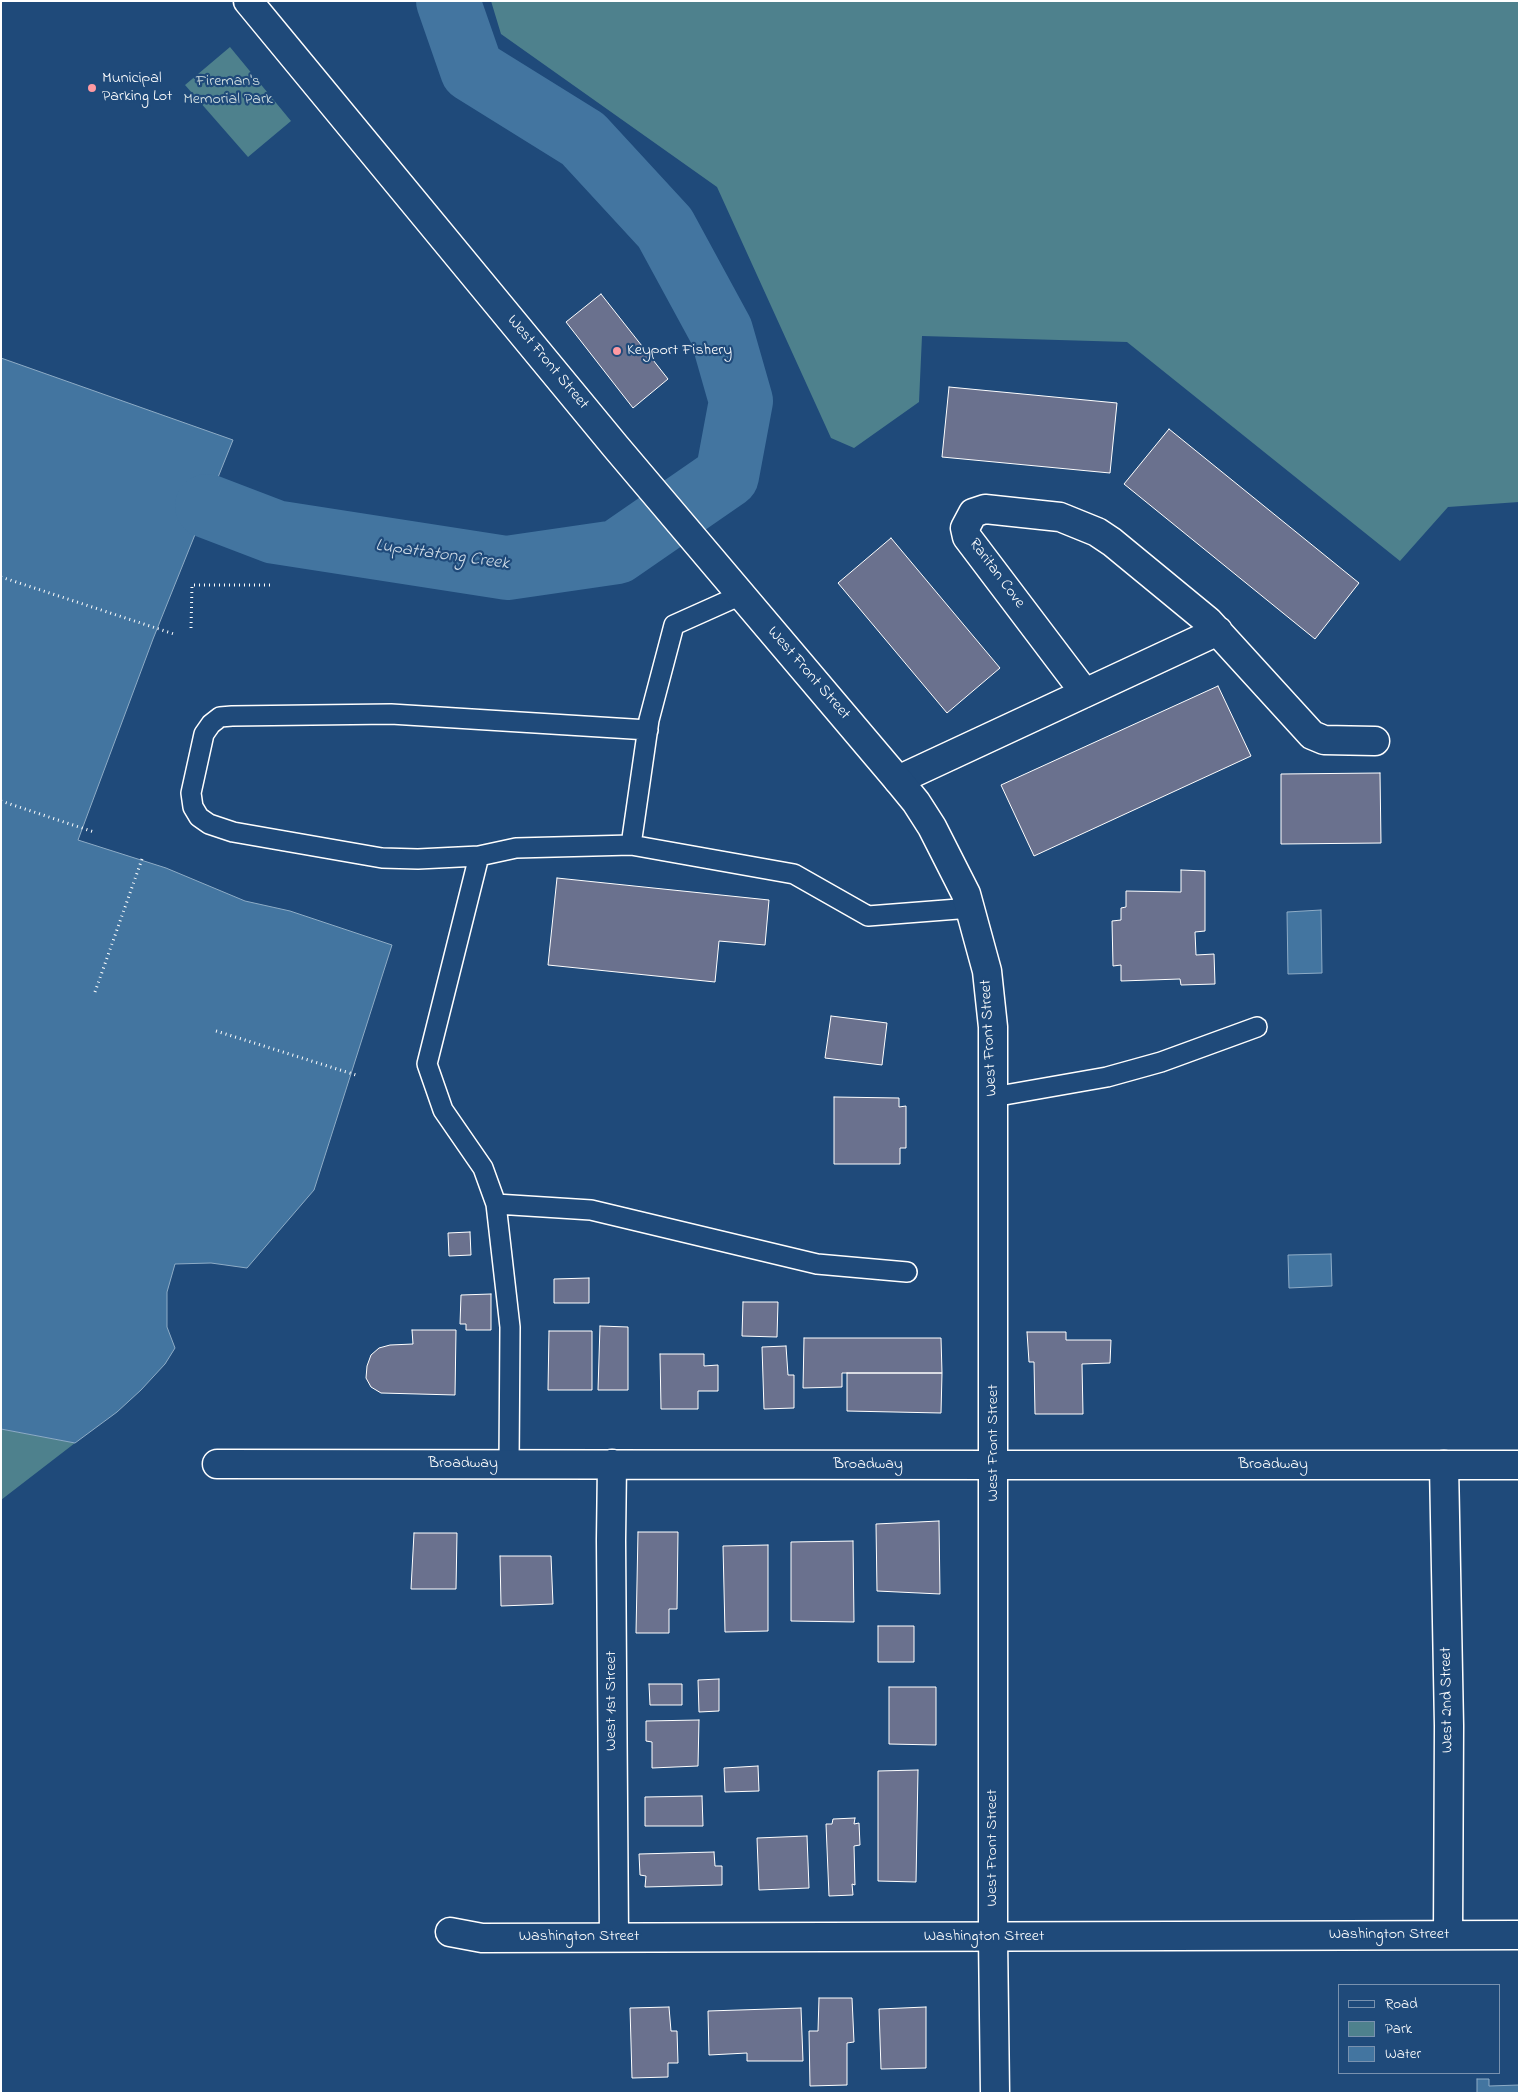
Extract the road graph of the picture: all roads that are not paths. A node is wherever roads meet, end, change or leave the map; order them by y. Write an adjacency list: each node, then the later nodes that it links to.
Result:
1 (248, 1): 2 (street, West Front Street)
2 (741, 595): 5 (lane); 7 (street, West Front Street)
3 (1218, 631): 4 (street); 4 (street, Raritan Cove); 6 (street, Raritan Cove)
4 (1085, 693): 7 (street)
5 (648, 730): 8 (lane); 9 (lane)
6 (1375, 741)
7 (898, 780): 10 (street, West Front Street)
8 (631, 845): 9 (lane); 10 (lane)
9 (479, 856): 13 (lane)
10 (971, 908): 12 (street, West Front Street)
11 (1257, 1027): 12 (lane)
12 (993, 1097): 18 (street, West Front Street)
13 (496, 1204): 14 (lane); 16 (lane)
14 (907, 1272)
15 (217, 1464): 16 (street, Broadway)
16 (509, 1464): 17 (street, Broadway)
17 (612, 1464): 18 (street, Broadway); 24 (street, West 1st Street)
18 (994, 1465): 19 (street, Broadway); 25 (street, West Front Street)
19 (1444, 1465): 20 (street, Broadway); 22 (street, West 2nd Street)
20 (1519, 1465)
21 (450, 1932): 24 (street, Washington Street)
22 (1448, 1935): 23 (street, Washington Street); 25 (street, Washington Street)
23 (1519, 1935)
24 (614, 1937): 25 (street, Washington Street)
25 (993, 1937): 26 (street, West Front Street)
26 (995, 2093)

